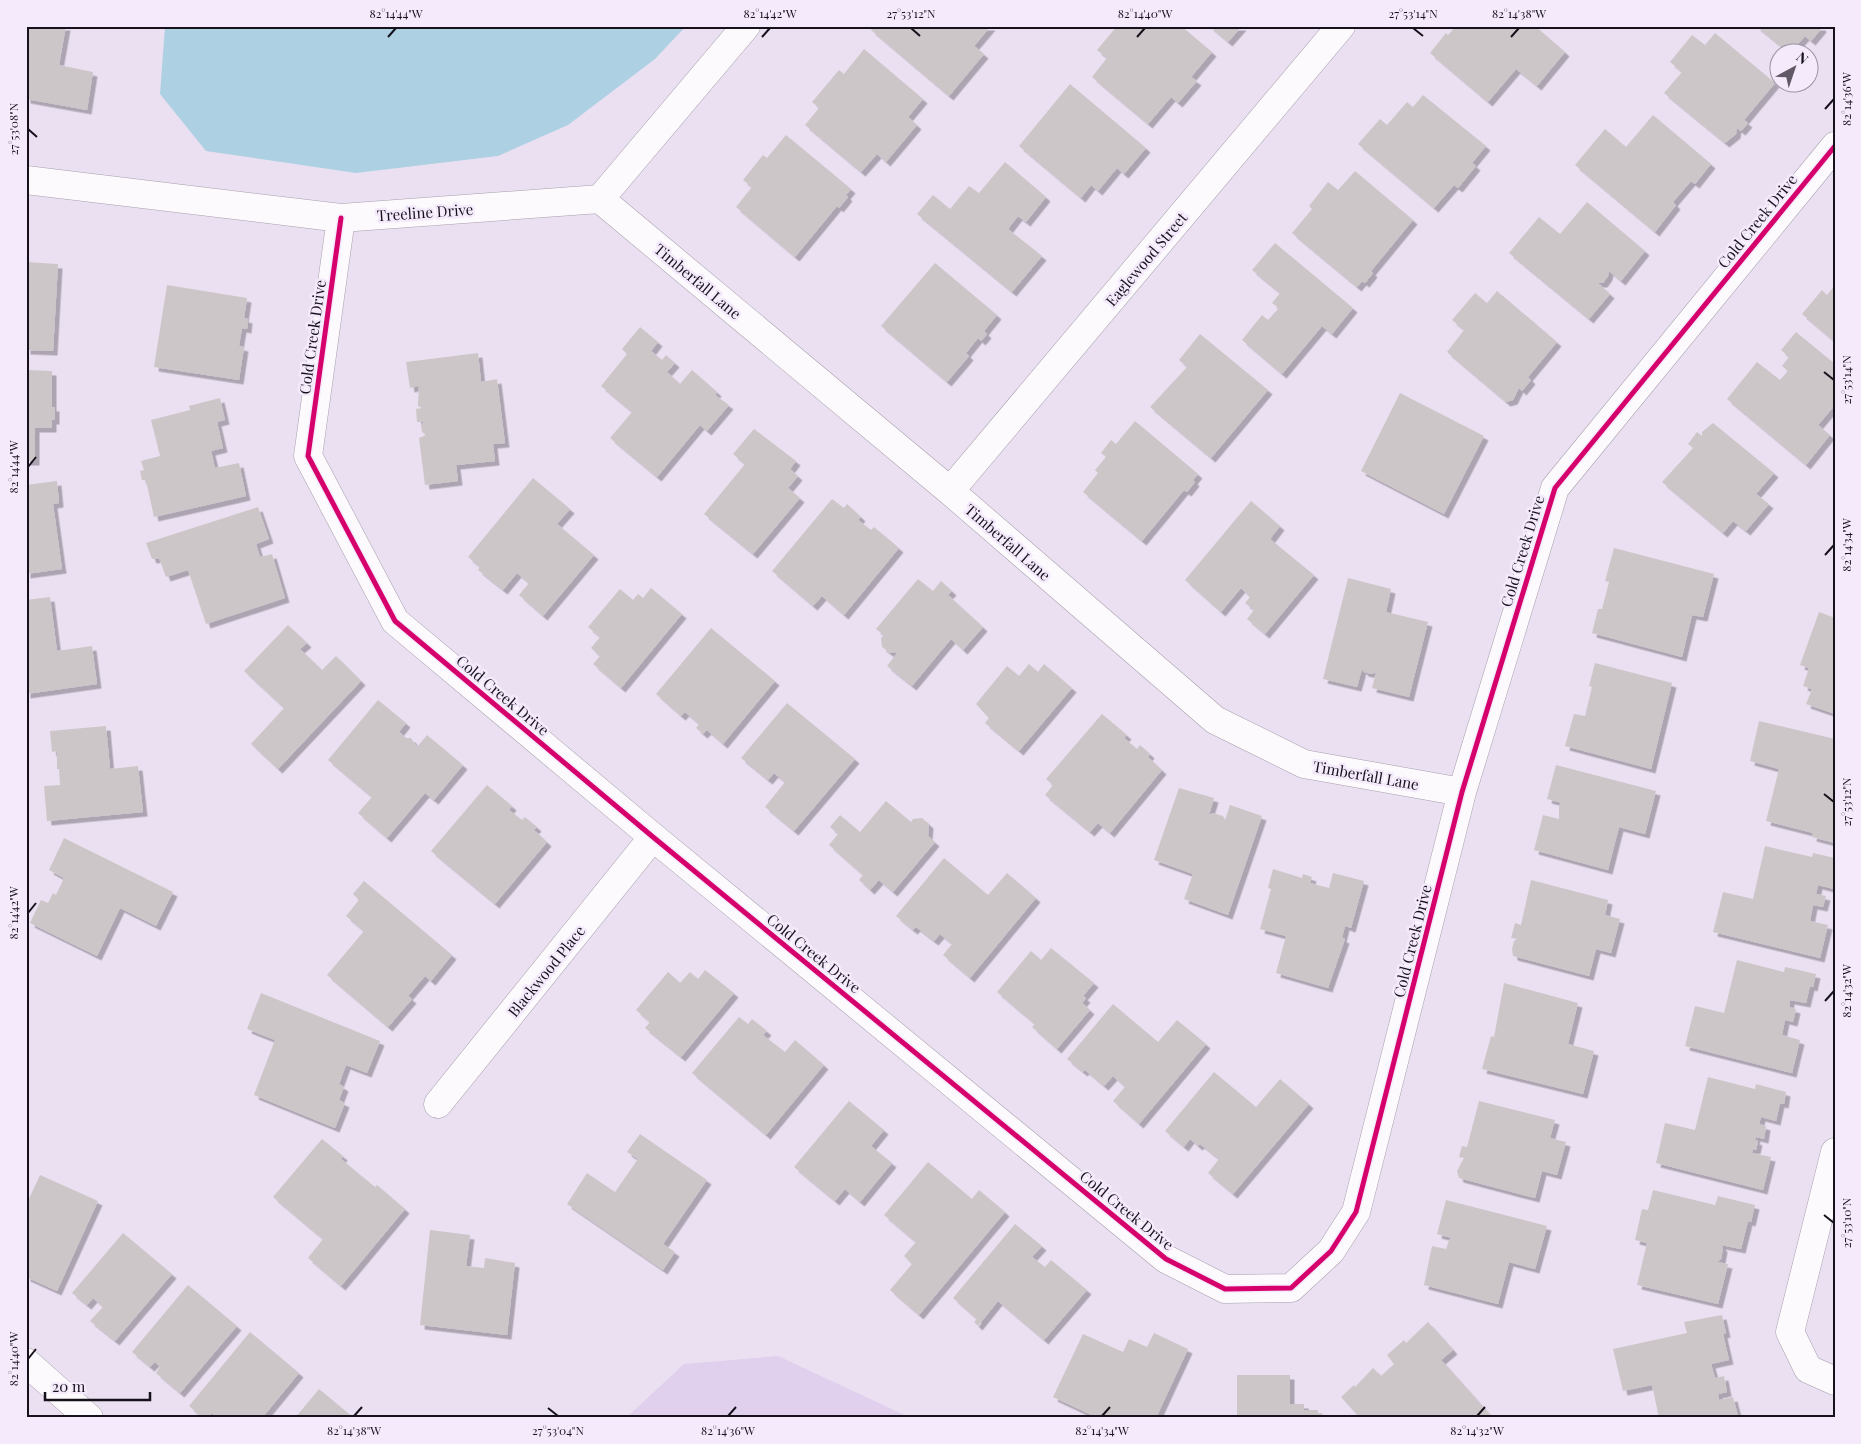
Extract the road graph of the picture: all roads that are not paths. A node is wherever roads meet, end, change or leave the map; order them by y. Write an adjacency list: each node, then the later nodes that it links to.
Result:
1 (746, 26): 5 (street)
2 (1342, 26): 7 (street, Eaglewood Street)
3 (1835, 146): 8 (street, Cold Creek Drive)
4 (26, 180): 6 (street, Treeline Drive)
5 (600, 199): 6 (street, Treeline Drive); 7 (street, Timberfall Lane)
6 (341, 218): 9 (street, Cold Creek Drive)
7 (950, 492): 8 (street, Timberfall Lane)
8 (1462, 792): 9 (street, Cold Creek Drive)
9 (654, 837): 10 (street, Blackwood Place)
10 (438, 1104)
11 (1835, 1152): 13 (street)
12 (26, 1362): 14 (street)
13 (1835, 1381)
14 (89, 1418)

